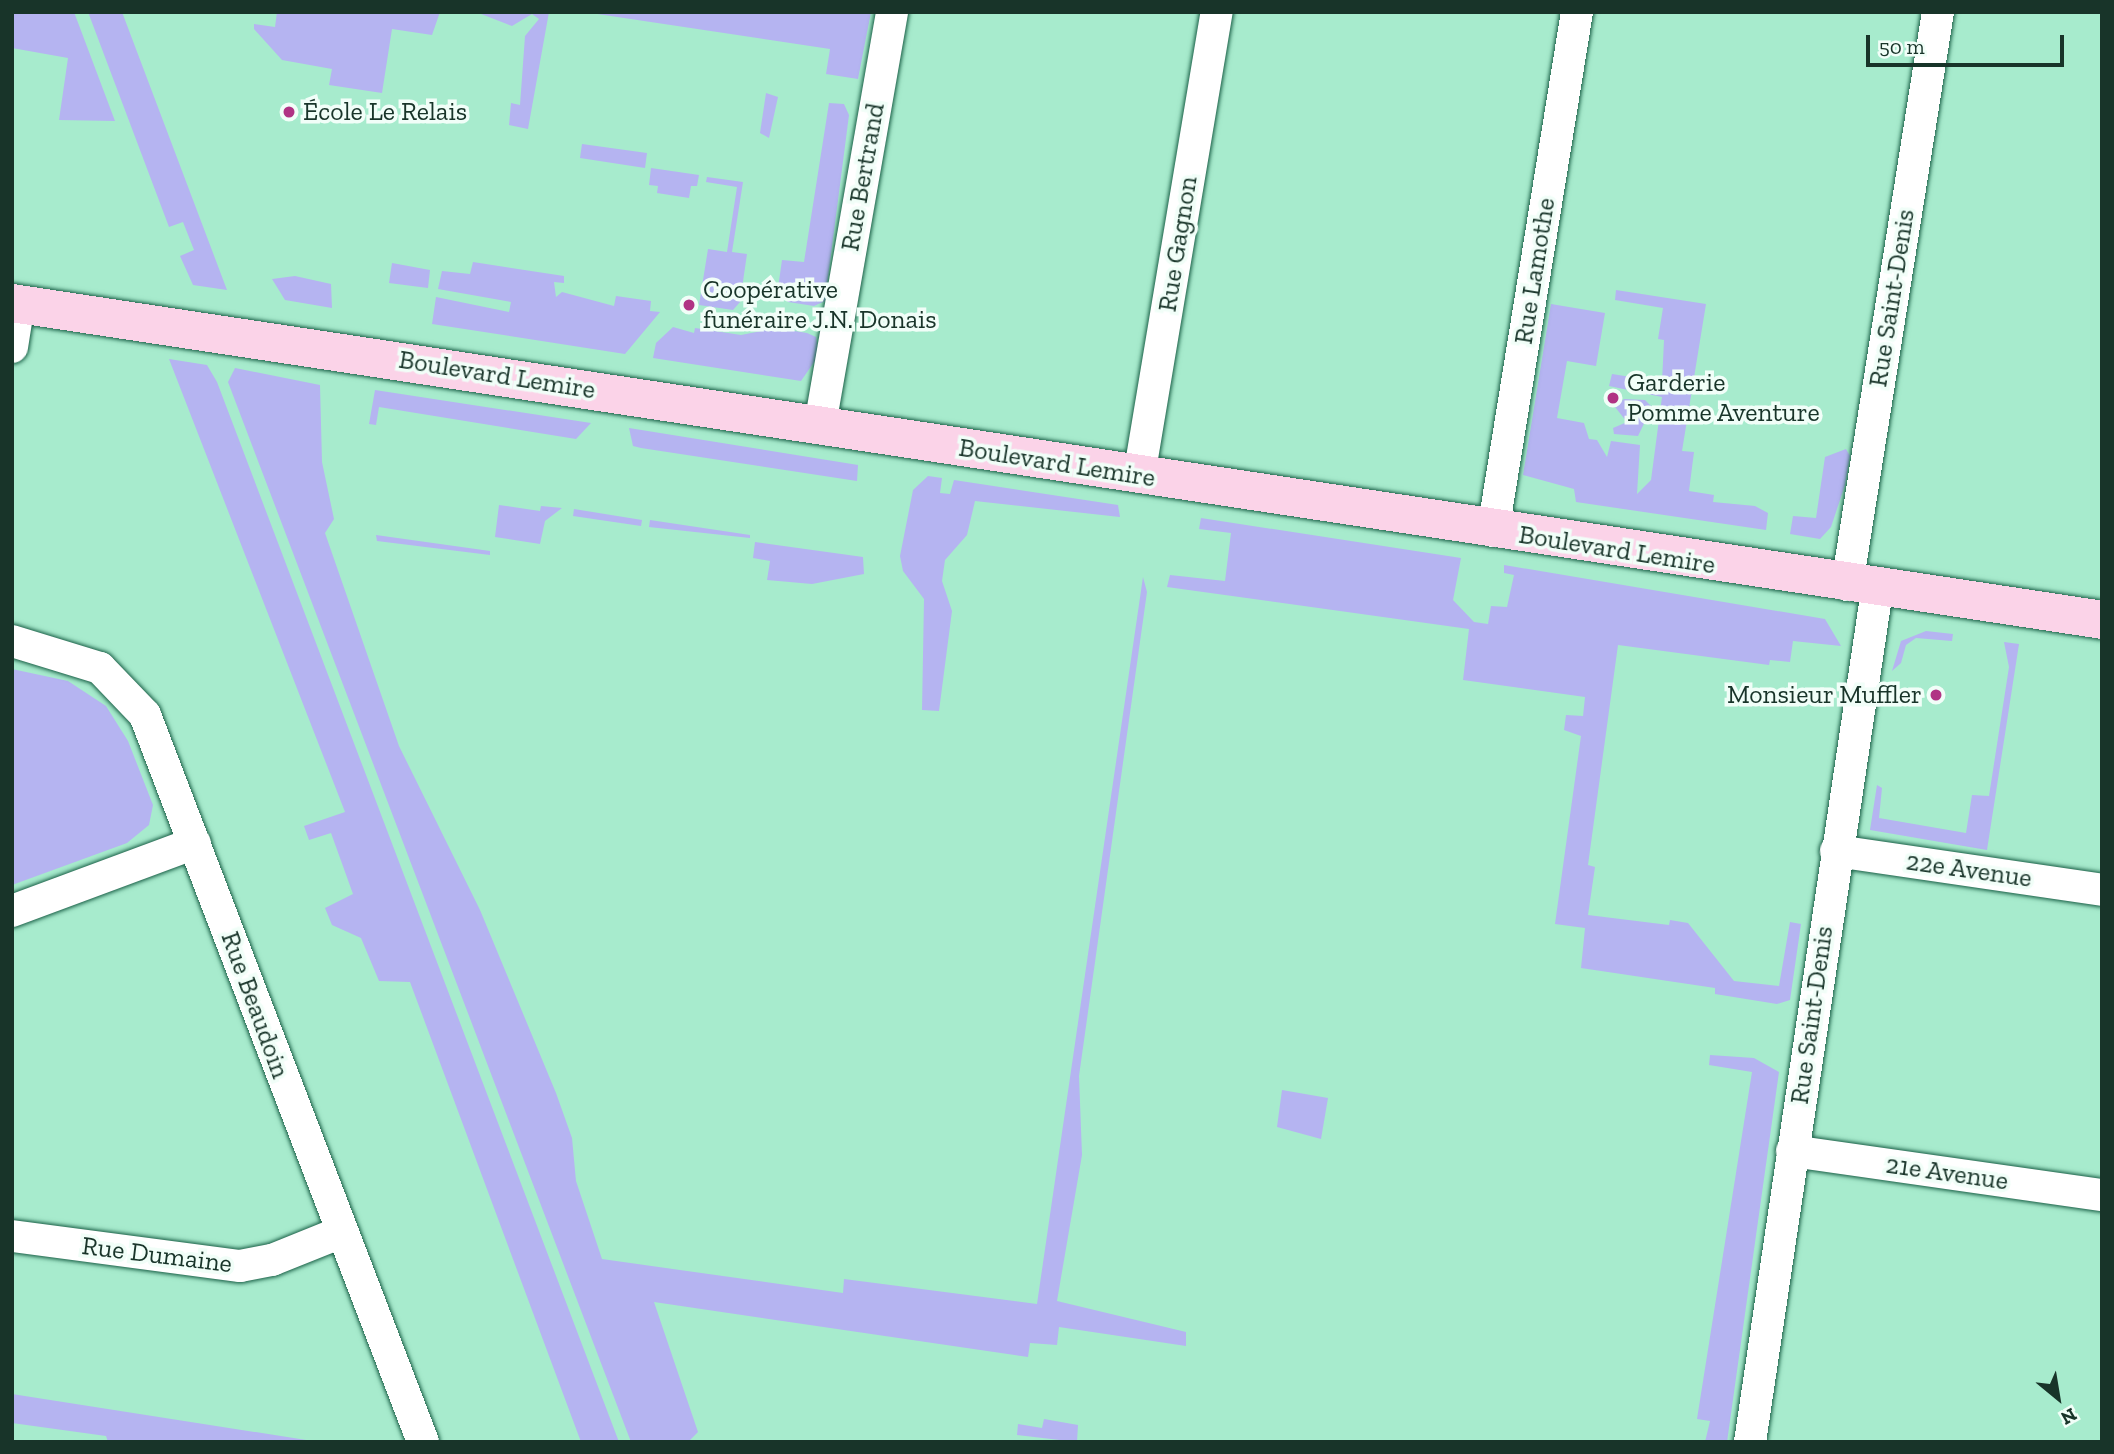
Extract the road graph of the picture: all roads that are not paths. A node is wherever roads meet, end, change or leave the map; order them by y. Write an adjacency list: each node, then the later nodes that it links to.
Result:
1 (892, 12): 7 (street, Rue Bertrand)
2 (1217, 12): 8 (street, Rue Gagnon)
3 (1577, 12): 9 (street, Rue Lamothe)
4 (1938, 12): 10 (street, Rue Saint-Denis)
5 (15, 303): 6 (street); 7 (main road, Boulevard Lemire)
6 (12, 347)
7 (820, 425): 8 (main road, Boulevard Lemire)
8 (1139, 476): 9 (main road, Boulevard Lemire)
9 (1493, 531): 10 (main road, Boulevard Lemire)
10 (1862, 587): 11 (main road, Boulevard Lemire); 14 (street, Rue Saint-Denis)
11 (2102, 620)
12 (12, 641): 13 (street, Rue Beaudoin)
13 (195, 843): 16 (street); 19 (street, Rue Beaudoin)
14 (1836, 851): 15 (street, 22e Avenue); 17 (street, Rue Saint-Denis)
15 (2102, 890)
16 (12, 911)
17 (1792, 1151): 18 (street, 21e Avenue); 22 (street, Rue Saint-Denis)
18 (2102, 1195)
19 (339, 1233): 20 (street, Rue Dumaine); 21 (street, Rue Beaudoin)
20 (12, 1237)
21 (423, 1442)
22 (1750, 1442)

